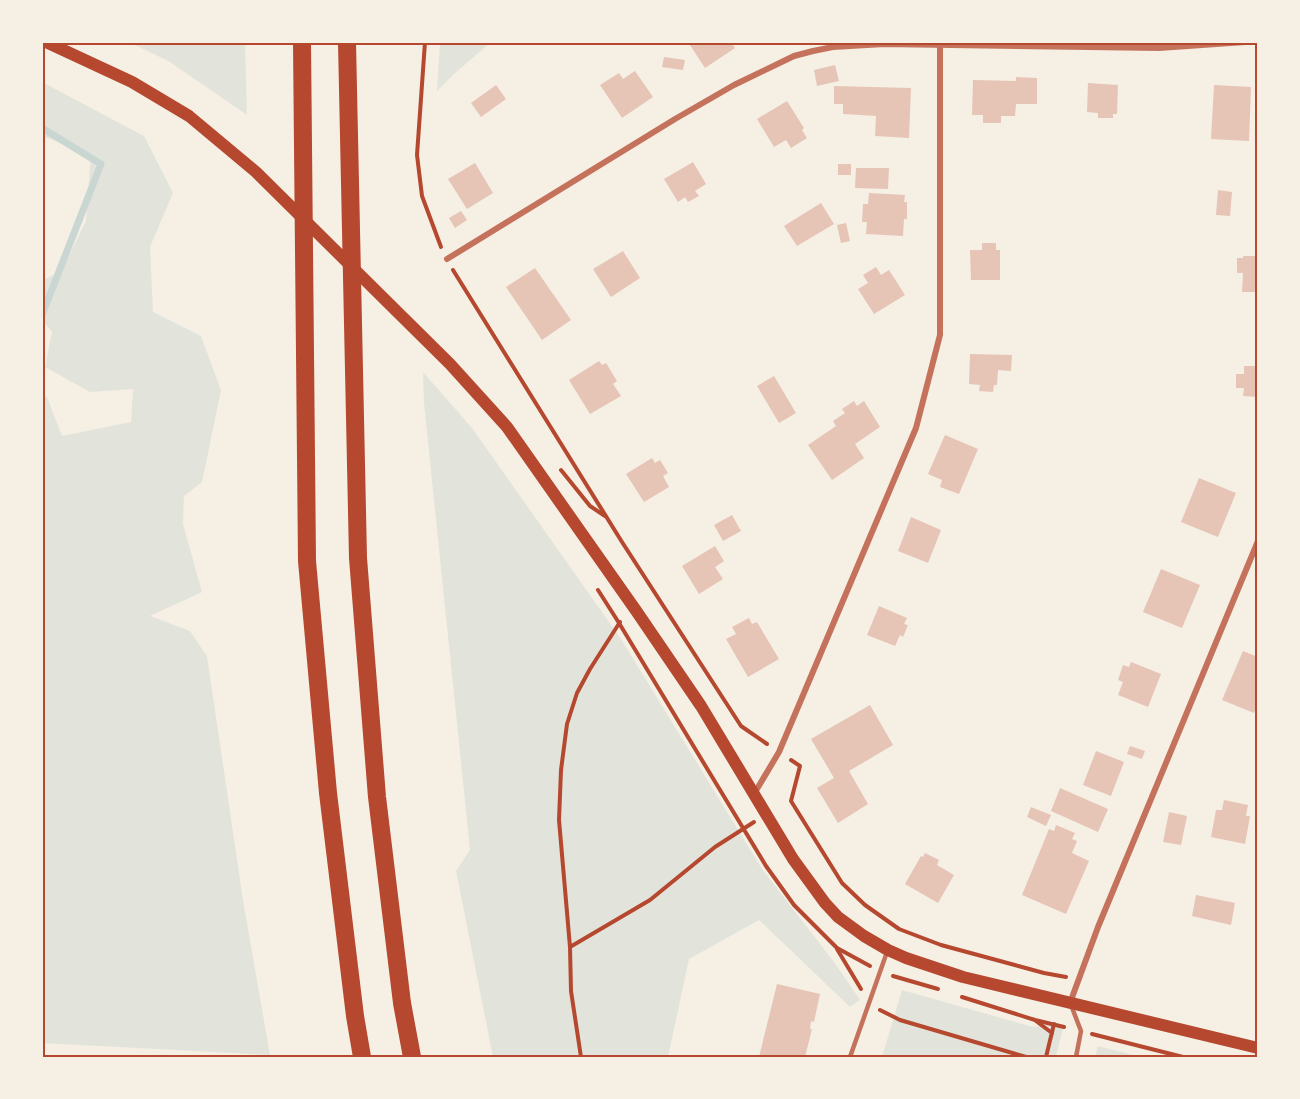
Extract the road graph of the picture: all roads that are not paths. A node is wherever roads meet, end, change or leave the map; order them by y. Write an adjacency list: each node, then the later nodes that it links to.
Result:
1 (46, 42): 8 (main road)
2 (302, 42): 12 (highway)
3 (347, 42): 13 (highway)
4 (1245, 42): 5 (street)
5 (940, 44): 6 (street); 8 (street)
6 (447, 259)
7 (1258, 541): 10 (street)
8 (754, 794): 9 (main road)
9 (888, 950): 10 (main road); 14 (lane)
10 (1070, 1002): 11 (main road); 15 (lane)
11 (1258, 1048)
12 (362, 1057)
13 (412, 1057)
14 (850, 1057)
15 (1076, 1057)

